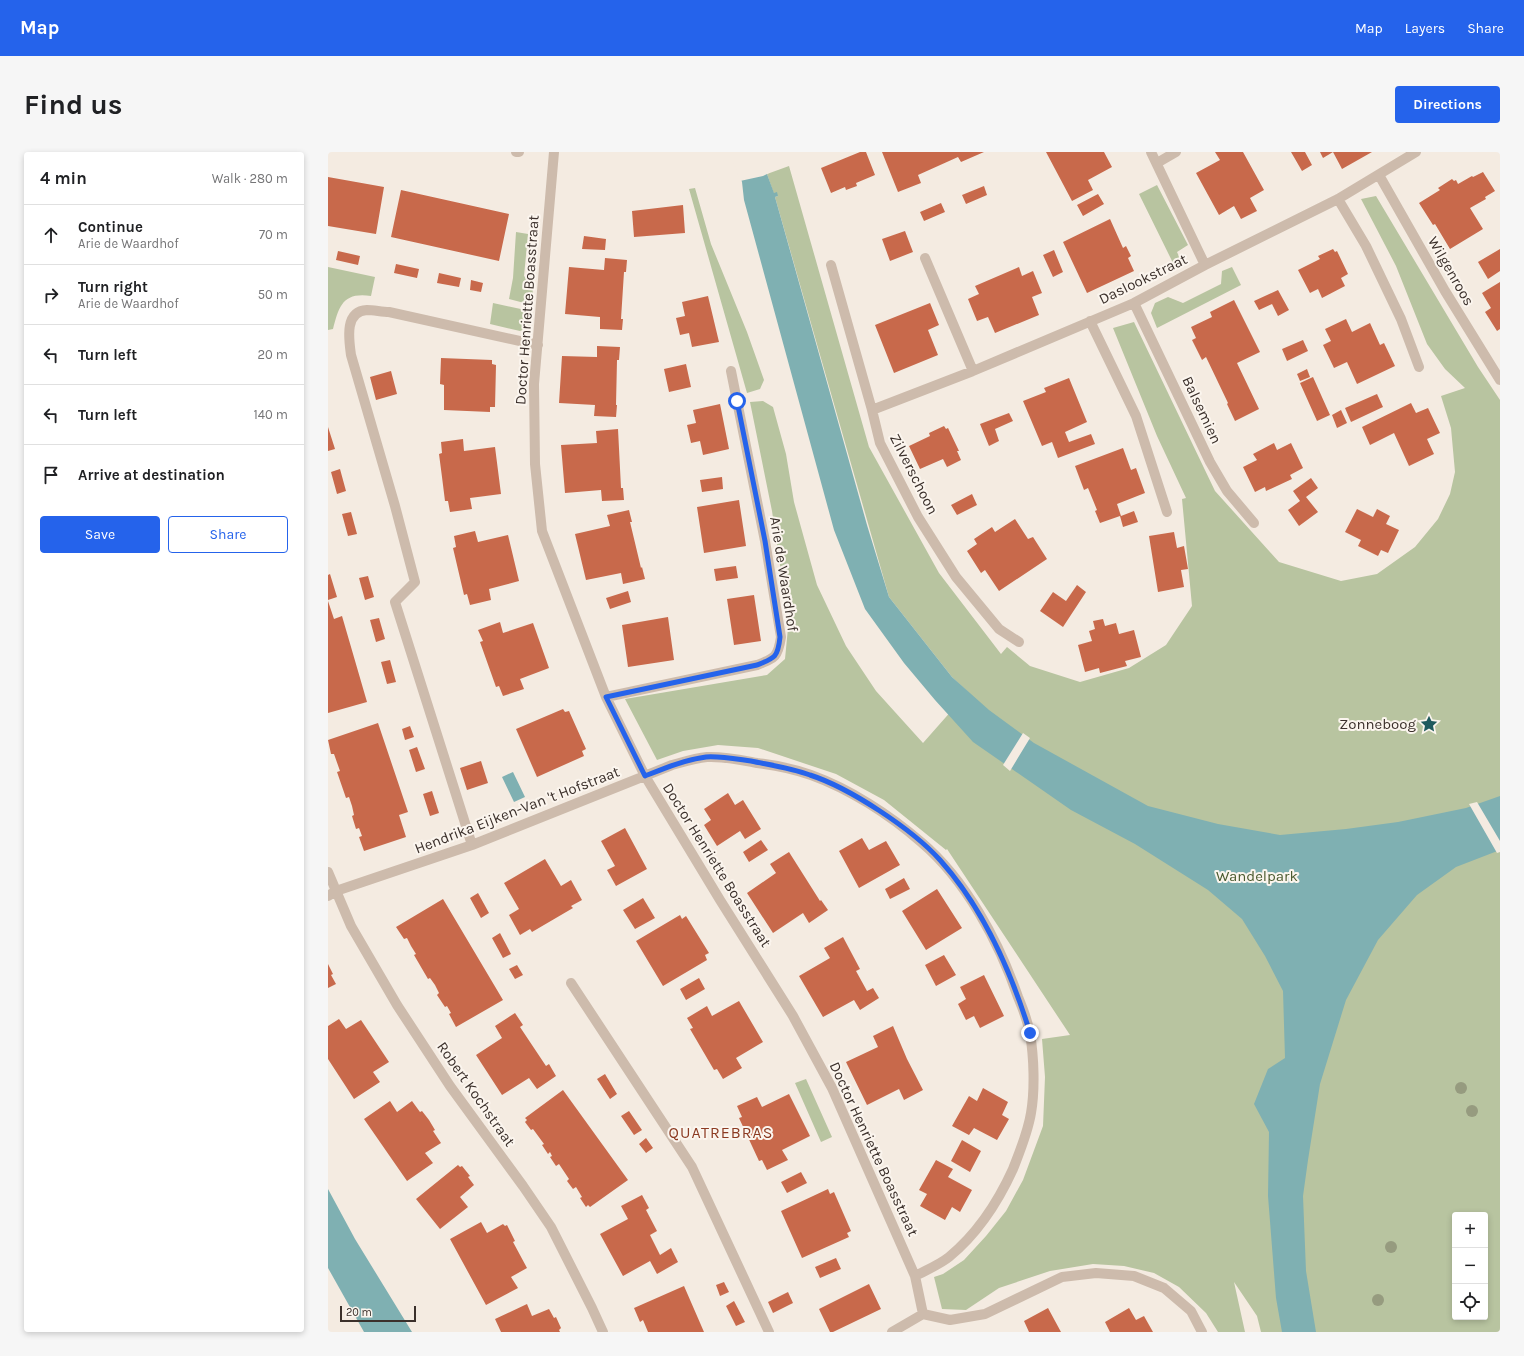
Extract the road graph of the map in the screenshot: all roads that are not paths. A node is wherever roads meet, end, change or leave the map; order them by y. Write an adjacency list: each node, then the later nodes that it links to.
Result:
1 (554, 152): 13 (street, Doctor Henriette Boasstraat)
2 (1151, 152): 5 (street)
3 (1176, 152): 5 (street)
4 (1416, 152): 6 (street, Daslookstraat)
5 (1157, 163): 10 (street)
6 (1379, 175): 7 (street, Daslookstraat); 17 (street, Wilgenroos)
7 (1338, 199): 10 (street, Daslookstraat); 14 (street)
8 (924, 258): 16 (street)
9 (831, 265): 18 (street, Zilverschoon)
10 (1205, 265): 11 (street, Daslookstraat)
11 (1134, 303): 12 (street, Daslookstraat); 20 (street, Balsemien)
12 (1090, 321): 16 (street, Daslookstraat); 19 (street)
13 (538, 345): 22 (street, Doctor Henriette Boasstraat); 24 (street)
14 (1419, 367)
15 (731, 371): 22 (street, Arie de Waardhof)
16 (973, 371): 18 (street, Daslookstraat)
17 (1500, 380)
18 (872, 410): 21 (street, Zilverschoon)
19 (1167, 512)
20 (1254, 523)
21 (1019, 642)
22 (606, 697): 23 (street, Doctor Henriette Boasstraat)
23 (645, 776): 24 (street, Hendrika Eijken-Van 't Hofstraat); 28 (street, Doctor Henriette Boasstraat); 28 (street, Hendrika Eijken-Van 't Hofstraat)
24 (472, 845): 26 (street, Hendrika Eijken-Van 't Hofstraat)
25 (328, 872): 26 (street, Robert Kochstraat)
26 (332, 893): 30 (street, Robert Kochstraat)
27 (571, 982): 31 (street)
28 (915, 1276): 29 (street, Doctor Henriette Boasstraat)
29 (923, 1314): 32 (street); 33 (street)
30 (603, 1332)
31 (769, 1332)
32 (892, 1332)
33 (1202, 1332)

